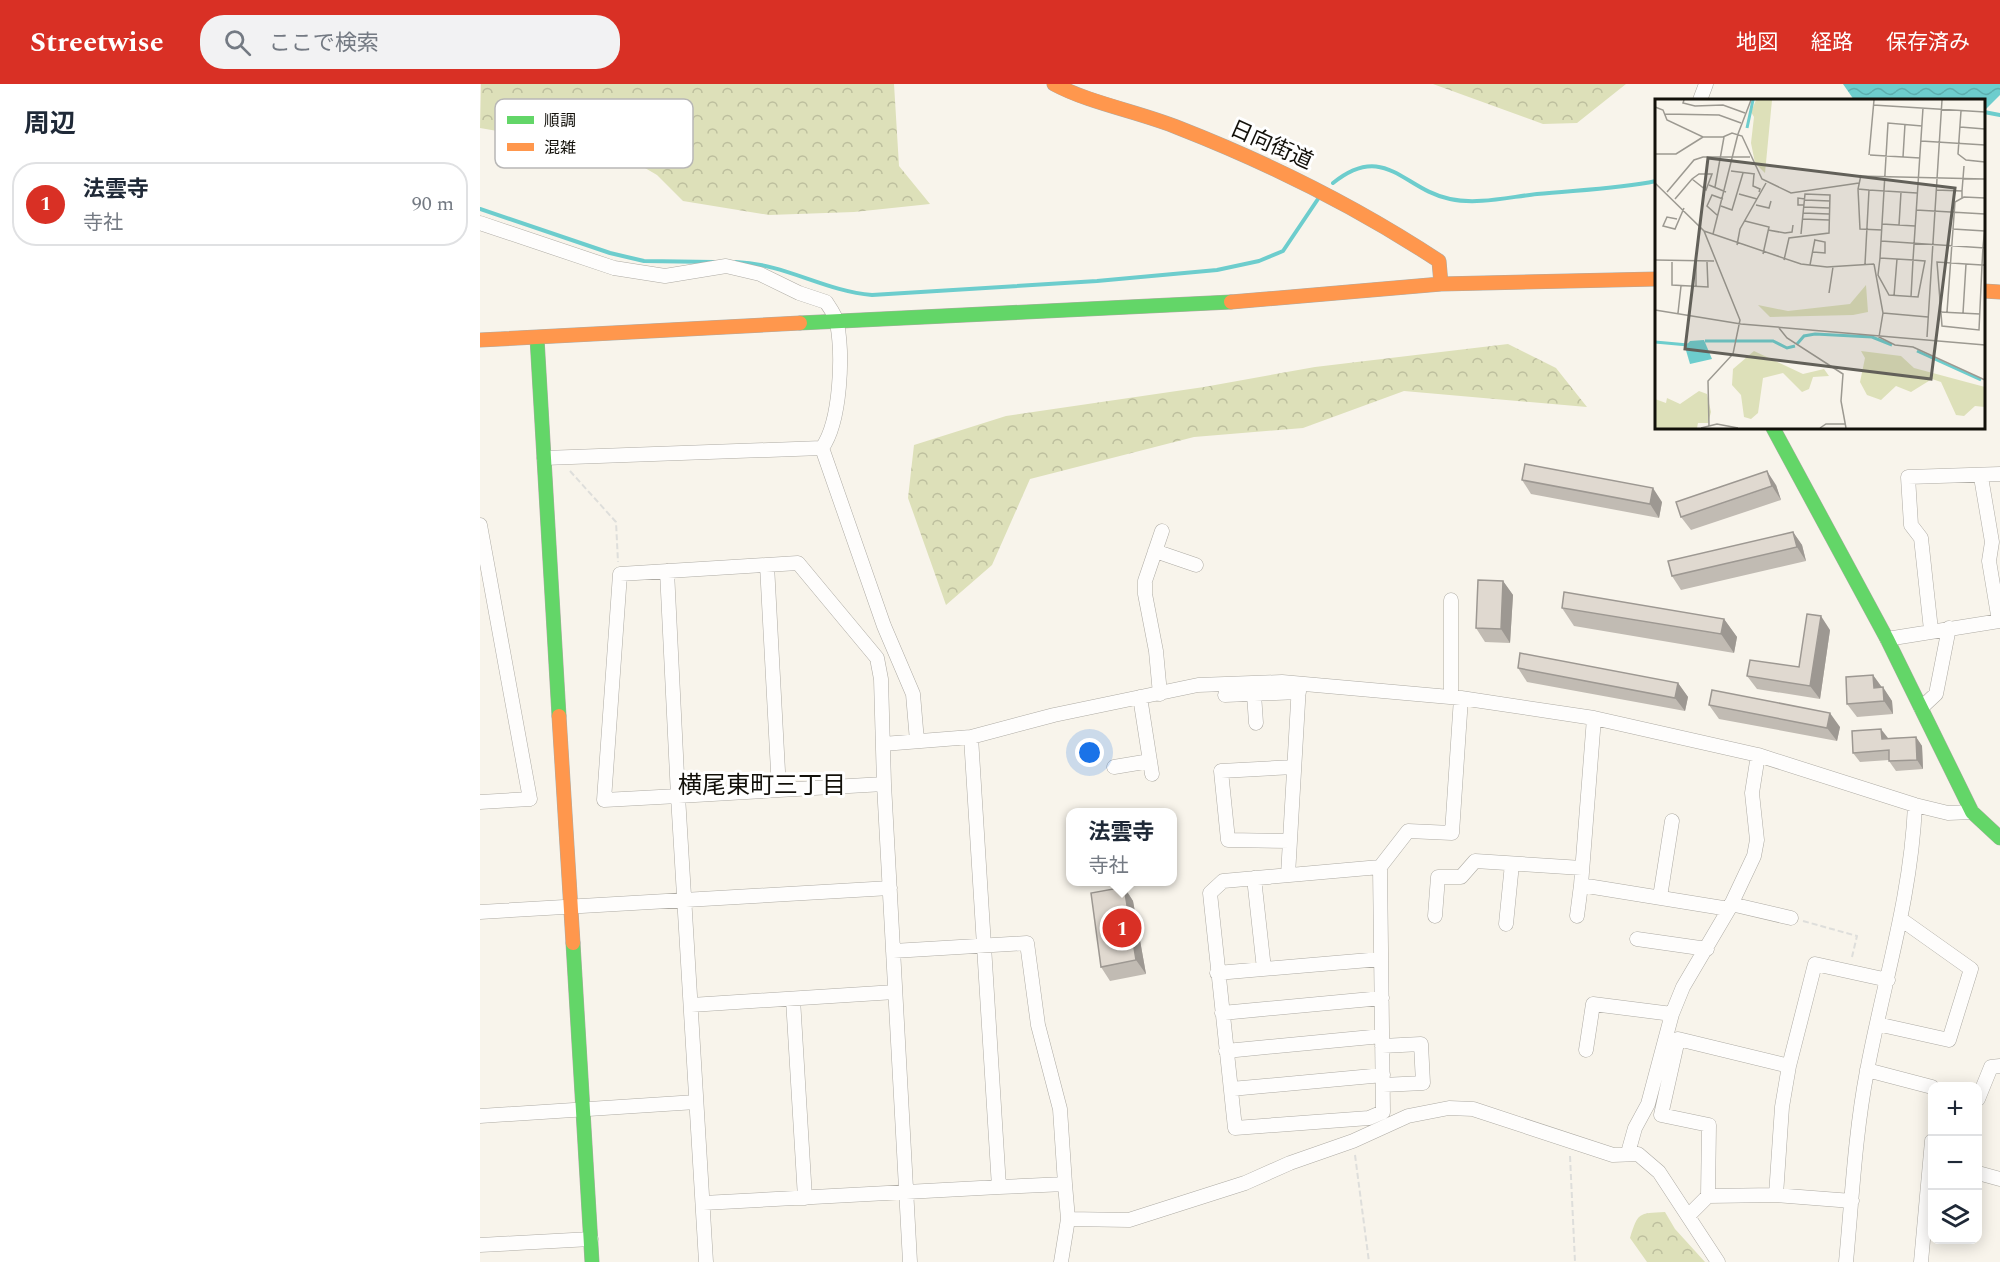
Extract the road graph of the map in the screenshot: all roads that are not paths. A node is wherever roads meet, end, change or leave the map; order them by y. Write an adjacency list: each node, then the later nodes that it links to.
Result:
1 (1054, 84): 6 (street, 日向街道)
2 (1706, 84): 3 (street)
3 (1700, 99)
4 (480, 223): 9 (street)
5 (1655, 279): 6 (street)
6 (1441, 284): 9 (street)
7 (1985, 291): 8 (street)
8 (2000, 292)
9 (837, 321): 10 (street); 13 (street)
10 (537, 338): 11 (street); 14 (street)
11 (480, 340)
12 (1774, 429): 27 (street)
13 (822, 448): 14 (street); 38 (street)
14 (544, 458): 61 (street)
15 (2000, 474): 16 (street)
16 (1981, 477): 24 (street); 26 (street)
17 (480, 525): 46 (street)
18 (1162, 531): 19 (street)
19 (1155, 551): 21 (street); 29 (street)
20 (767, 564): 22 (street); 39 (street); 44 (street)
21 (1196, 565)
22 (667, 571): 45 (street); 45 (street)
23 (1451, 600): 32 (street)
24 (1999, 621): 25 (street)
25 (1949, 628): 26 (street); 34 (street)
26 (1931, 630): 27 (street)
27 (1887, 639): 34 (street)
28 (1299, 689): 29 (street); 30 (street); 32 (street); 42 (street)
29 (1160, 694): 33 (street)
30 (1254, 694): 31 (street); 36 (street)
31 (1225, 695)
32 (1456, 697): 35 (street); 53 (street)
33 (1140, 698): 37 (street); 41 (street)
34 (1921, 708): 48 (street)
35 (1594, 718): 40 (street); 54 (street)
36 (1256, 723)
37 (971, 737): 38 (street); 70 (street)
38 (917, 741): 39 (street)
39 (884, 744): 43 (street)
40 (1758, 754): 47 (street); 62 (street)
41 (1114, 766)
42 (1294, 766): 51 (street); 51 (street)
43 (884, 784): 44 (street); 58 (street)
44 (779, 790): 45 (street)
45 (678, 796): 60 (street)
46 (480, 802)
47 (1915, 805): 48 (street); 67 (street)
48 (1972, 812): 50 (street)
49 (1672, 821): 59 (street)
50 (2000, 838)
51 (1290, 841): 55 (street)
52 (1512, 864): 54 (street); 64 (street); 68 (street)
53 (1380, 867): 55 (street); 73 (street)
54 (1582, 868): 57 (street)
55 (1288, 875): 56 (street)
56 (1254, 878): 74 (street); 75 (street)
57 (1581, 885): 59 (street); 65 (street)
58 (890, 888): 60 (street); 72 (street)
59 (1660, 897): 62 (street)
60 (684, 900): 61 (street); 80 (street)
61 (570, 907): 63 (street); 95 (street)
62 (1730, 907): 66 (street); 71 (street)
63 (480, 912)
64 (1435, 916)
65 (1577, 916)
66 (1791, 918)
67 (1902, 920): 76 (street); 83 (street)
68 (1506, 924)
69 (1637, 939): 71 (street)
70 (984, 945): 72 (street); 100 (street); 102 (street)
71 (1707, 949): 82 (street)
72 (893, 951): 77 (street)
73 (1381, 959): 74 (street); 78 (street)
74 (1264, 969): 75 (street)
75 (1217, 973): 81 (street)
76 (1888, 980): 83 (street); 87 (street)
77 (896, 992): 79 (street); 103 (street)
78 (1382, 998): 81 (street); 84 (street)
79 (793, 999): 80 (street); 106 (street)
80 (691, 1005): 94 (street)
81 (1222, 1013): 86 (street)
82 (1672, 1014): 85 (street); 97 (street)
83 (1877, 1024): 89 (street)
84 (1382, 1041): 86 (street); 90 (street); 90 (street)
85 (1586, 1050)
86 (1226, 1051): 93 (street)
87 (1789, 1066): 104 (street); 105 (street)
88 (2000, 1066): 92 (street)
89 (1867, 1070): 91 (street); 107 (street)
90 (1383, 1080): 93 (street); 93 (street)
91 (1928, 1086)
92 (1982, 1088)
93 (1231, 1089)
94 (696, 1102): 95 (street); 108 (street)
95 (583, 1110): 96 (street); 111 (street)
96 (480, 1116)
97 (1628, 1153): 109 (street); 110 (street)
98 (1982, 1174): 99 (street)
99 (2000, 1179)
100 (1065, 1184): 102 (street); 110 (street)
101 (1928, 1185): 119 (street)
102 (999, 1187): 103 (street)
103 (906, 1193): 106 (street); 115 (street)
104 (1776, 1195): 105 (street); 107 (street)
105 (1708, 1196): 109 (street)
106 (805, 1198): 108 (street)
107 (1852, 1201): 118 (street)
108 (703, 1203): 114 (street)
109 (1689, 1215): 117 (street)
110 (1068, 1219): 116 (street)
111 (591, 1239): 112 (street); 113 (street)
112 (480, 1245)
113 (592, 1262)
114 (706, 1262)
115 (910, 1262)
116 (1060, 1262)
117 (1718, 1262)
118 (1846, 1262)
119 (1921, 1262)

